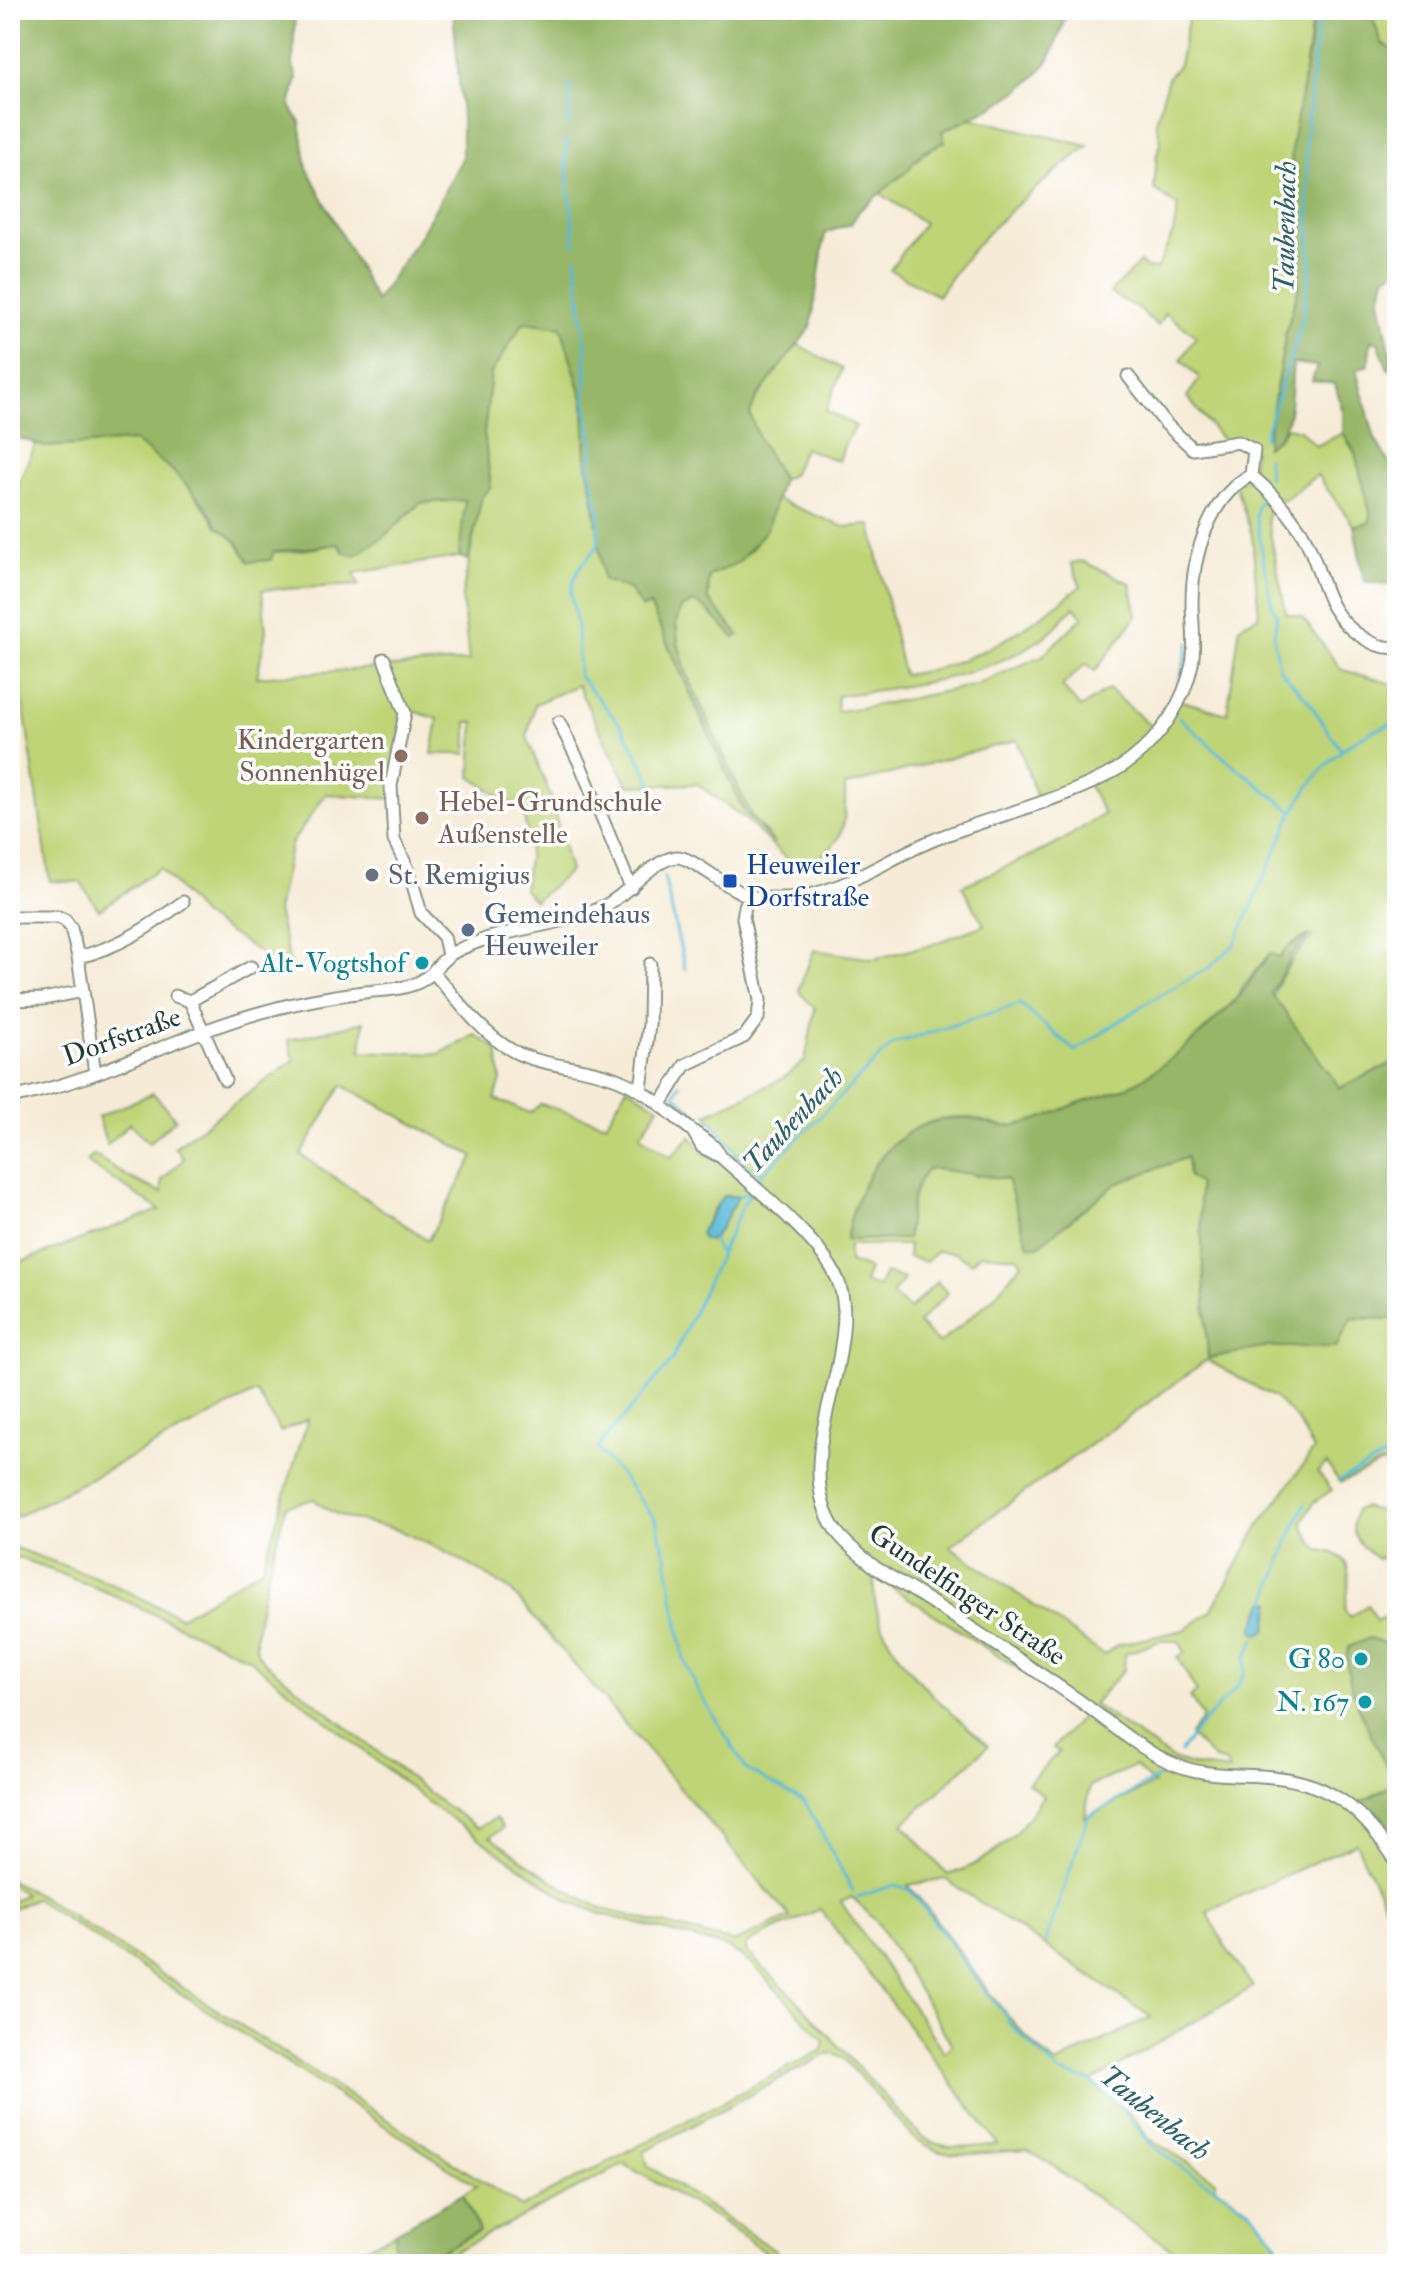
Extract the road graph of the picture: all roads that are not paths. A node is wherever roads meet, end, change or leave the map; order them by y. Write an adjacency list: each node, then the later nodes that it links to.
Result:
1 (1128, 376): 2 (street)
2 (1251, 475): 3 (street); 7 (street)
3 (1397, 647)
4 (384, 659): 10 (street)
5 (559, 722): 6 (street)
6 (631, 888): 7 (street); 10 (street)
7 (751, 897): 24 (street)
8 (183, 902): 11 (street)
9 (10, 917): 11 (street)
10 (448, 955): 14 (street)
11 (78, 957): 15 (street)
12 (650, 964): 22 (street)
13 (251, 967): 18 (street)
14 (434, 973): 19 (street, Dorfstraße); 22 (street, Gundelfinger Straße)
15 (83, 991): 17 (street); 20 (street)
16 (175, 996): 18 (street)
17 (10, 1000)
18 (190, 1001): 19 (street)
19 (204, 1033): 20 (street, Dorfstraße); 21 (street, Dorfstraße)
20 (95, 1073): 23 (street, Dorfstraße)
21 (225, 1080)
22 (641, 1089): 24 (street, Gundelfinger Straße)
23 (10, 1098)
24 (661, 1104): 25 (street, Gundelfinger Straße)
25 (1397, 1863)

